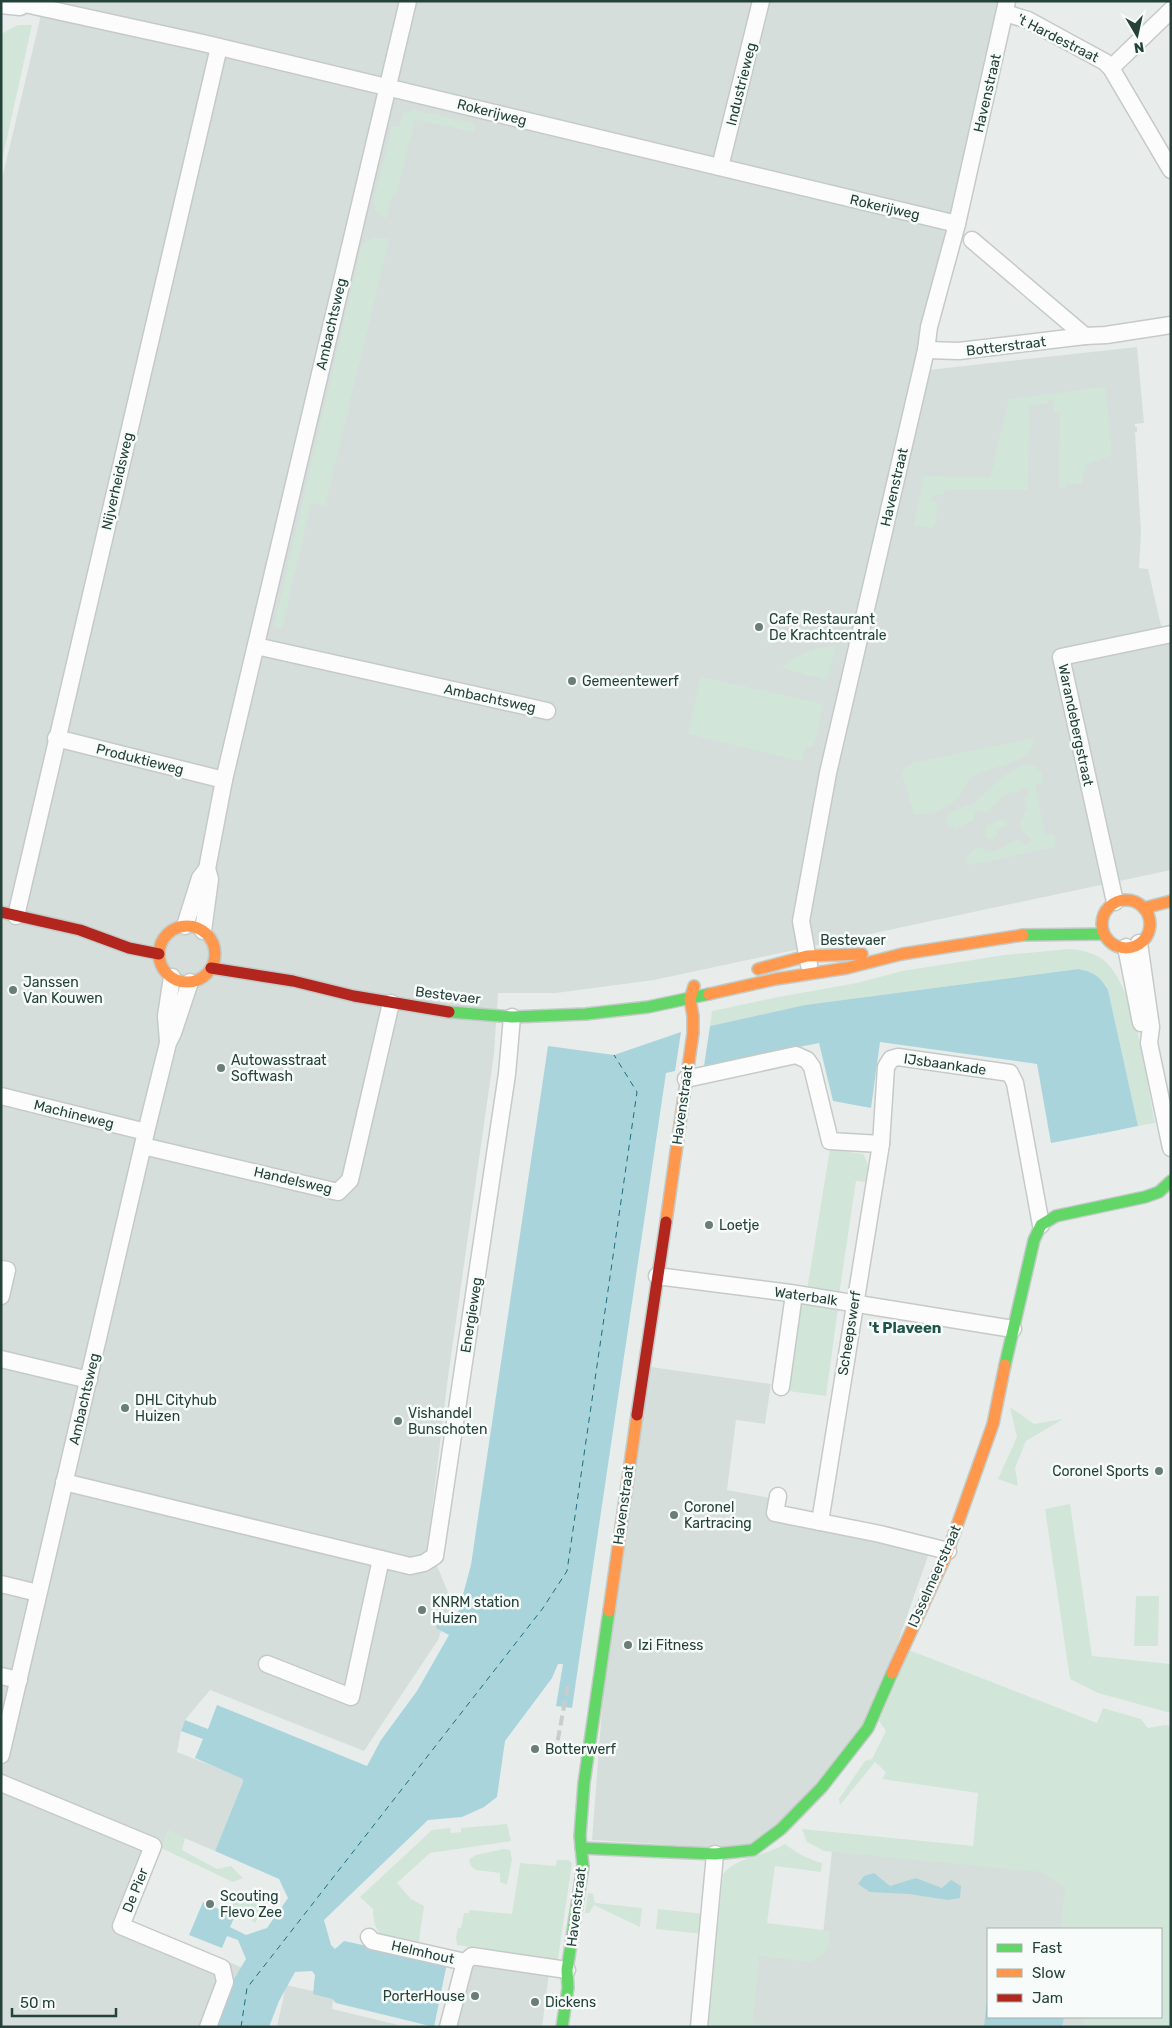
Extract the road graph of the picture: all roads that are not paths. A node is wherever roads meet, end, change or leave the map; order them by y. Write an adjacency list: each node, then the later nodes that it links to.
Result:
1 (408, 1): 9 (street, Ambachtsweg)
2 (761, 1): 10 (street, Industrieweg)
3 (25, 2): 4 (street, Rokerijweg); 7 (street, Rokerijweg)
4 (1, 5)
5 (1006, 7): 8 (street, 't Hardestraat); 12 (street, Havenstraat)
6 (1171, 10): 8 (street)
7 (219, 47): 9 (street, Rokerijweg); 20 (street, Nijverheidsweg)
8 (1111, 68): 11 (street, 't Hardestraat)
9 (387, 86): 10 (street, Rokerijweg); 18 (street, Ambachtsweg)
10 (720, 167): 12 (street, Rokerijweg)
11 (1171, 170)
12 (957, 224): 16 (street, Havenstraat)
13 (972, 240): 15 (street)
14 (1171, 325): 15 (street, Botterstraat)
15 (1085, 336): 16 (street, Botterstraat)
16 (926, 350): 39 (street, Havenstraat)
17 (1171, 634): 24 (street, Warandebergstraat)
18 (256, 646): 19 (street, Ambachtsweg); 21 (street, Ambachtsweg)
19 (547, 711)
20 (56, 738): 21 (street, Produktieweg); 26 (street, Nijverheidsweg)
21 (224, 780): 22 (street, Ambachtsweg)
22 (207, 869): 30 (street, Ambachtsweg); 32 (street, Ambachtsweg)
23 (1171, 901): 25 (street)
24 (1115, 902): 25 (street); 34 (street)
25 (1144, 908): 29 (street)
26 (9, 914): 31 (street)
27 (1164, 919): 29 (street)
28 (1056, 922): 35 (street, Bestevaer)
29 (1150, 924): 36 (street)
30 (185, 926): 32 (street); 37 (street)
31 (80, 930): 33 (street); 37 (street)
32 (203, 931): 41 (street)
33 (124, 933)
34 (1104, 934): 35 (street, Bestevaer); 36 (street)
35 (1016, 935): 38 (street, Bestevaer)
36 (1132, 945): 57 (street)
37 (159, 954): 44 (street)
38 (902, 954): 39 (street, Bestevaer); 43 (street, Bestevaer)
39 (807, 956): 42 (street, Bestevaer); 43 (street, Havenstraat)
40 (240, 961): 45 (street, Bestevaer)
41 (211, 968): 45 (street, Bestevaer); 46 (street)
42 (746, 972)
43 (810, 975): 48 (street, Bestevaer)
44 (172, 977): 46 (street); 52 (street, Ambachtsweg)
45 (293, 981): 49 (street, Bestevaer)
46 (190, 982): 52 (street, Ambachtsweg)
47 (698, 985): 48 (street, Havenstraat); 50 (street, Bestevaer)
48 (690, 999): 50 (street, Bestevaer); 53 (street, Havenstraat)
49 (391, 1003): 51 (street, Bestevaer); 55 (street, Handelsweg)
50 (602, 1012): 51 (street, Bestevaer)
51 (512, 1017): 73 (street, Energieweg)
52 (168, 1043): 55 (street, Ambachtsweg)
53 (686, 1079): 56 (street); 61 (street, Havenstraat)
54 (1, 1096): 55 (street, Machineweg)
55 (145, 1139): 67 (street, Ambachtsweg)
56 (880, 1144): 59 (street, IJsbaankade); 64 (street, Scheepswerf)
57 (1171, 1148)
58 (1171, 1181): 59 (street)
59 (1041, 1225): 65 (street, IJsselmeerstraat)
60 (1, 1269): 63 (street)
61 (657, 1276): 62 (street, Waterbalk); 81 (street, Havenstraat)
62 (794, 1294): 64 (street, Waterbalk); 68 (street)
63 (1, 1296)
64 (854, 1303): 65 (street, Waterbalk); 71 (street, Scheepswerf)
65 (1013, 1328): 72 (street, IJsselmeerstraat)
66 (1, 1359): 67 (street)
67 (89, 1380): 69 (street, Ambachtsweg)
68 (781, 1386)
69 (64, 1482): 73 (street, Energieweg); 75 (street, Ambachtsweg)
70 (778, 1496): 71 (street)
71 (820, 1522): 72 (street)
72 (948, 1551): 82 (street, IJsselmeerstraat)
73 (381, 1559): 76 (street)
74 (1, 1584): 75 (street)
75 (38, 1593): 78 (street, Ambachtsweg)
76 (267, 1664)
77 (1, 1676): 78 (street)
78 (19, 1680): 79 (street, Ambachtsweg)
79 (1, 1756)
80 (1, 1783): 86 (street, De Pier)
81 (581, 1848): 82 (street, IJsselmeerstraat); 85 (street, Havenstraat)
82 (715, 1854): 89 (street)
83 (368, 1937): 84 (street, Helmhout)
84 (465, 1962): 85 (street, Helmhout); 87 (street)
85 (567, 1970): 88 (street, Havenstraat)
86 (208, 2027)
87 (448, 2027)
88 (562, 2027)
89 (700, 2027)

